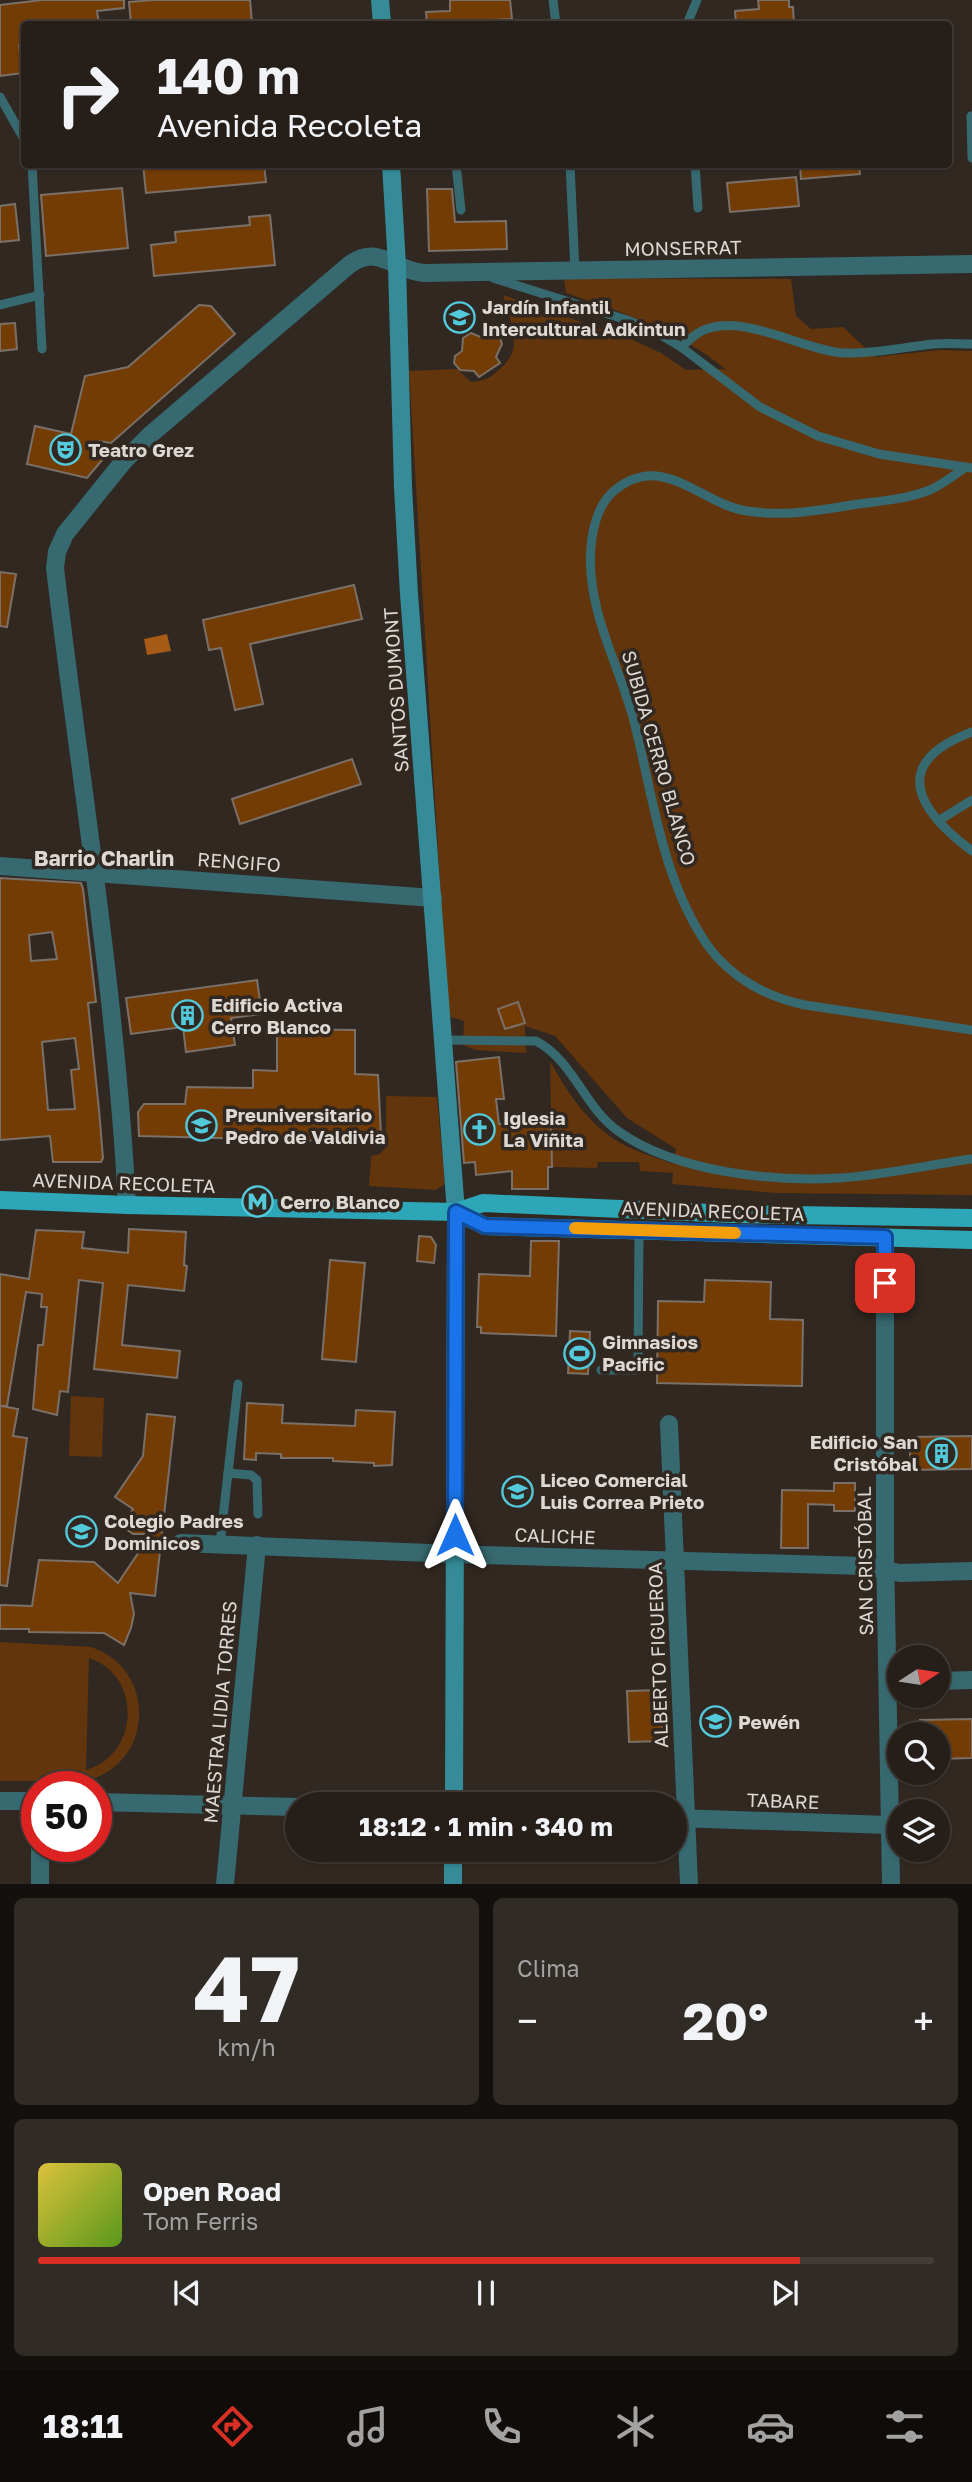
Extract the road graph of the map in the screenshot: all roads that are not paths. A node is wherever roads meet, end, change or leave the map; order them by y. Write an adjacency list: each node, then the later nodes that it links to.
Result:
1 (380, 0): 4 (main road)
2 (553, 0): 5 (lane)
3 (697, 0): 6 (lane)
4 (382, 21)
5 (556, 21)
6 (688, 21)
7 (0, 97): 9 (lane)
8 (971, 116): 10 (lane)
9 (21, 134)
10 (972, 158)
11 (32, 168): 22 (lane)
12 (391, 168): 19 (main road, SANTOS DUMONT)
13 (456, 168): 17 (lane)
14 (570, 168): 20 (lane)
15 (695, 168): 16 (lane)
16 (698, 208)
17 (461, 210)
18 (972, 264): 20 (street, MONSERRAT)
19 (397, 265): 21 (street, MONSERRAT); 33 (street, MONSERRAT); 34 (main road, SANTOS DUMONT)
20 (575, 271): 21 (street, MONSERRAT)
21 (472, 272): 25 (lane, SUBIDA CERRO BLANCO)
22 (40, 295): 23 (lane); 26 (lane)
23 (0, 305)
24 (972, 344): 25 (lane)
25 (681, 347): 27 (lane, SUBIDA CERRO BLANCO)
26 (42, 349)
27 (969, 467): 35 (lane, SUBIDA CERRO BLANCO)
28 (972, 732): 30 (lane)
29 (972, 800): 30 (lane)
30 (938, 821): 31 (lane)
31 (972, 851)
32 (0, 866): 33 (street, RENGIFO)
33 (94, 872): 34 (street, RENGIFO); 39 (street, MONSERRAT)
34 (433, 898): 36 (main road, SANTOS DUMONT)
35 (972, 1030)
36 (443, 1040): 37 (lane); 40 (main road, SANTOS DUMONT)
37 (972, 1159)
38 (0, 1200): 39 (main road, AVENIDA RECOLETA)
39 (127, 1205): 40 (main road, AVENIDA RECOLETA)
40 (456, 1212): 41 (main road, AVENIDA RECOLETA); 43 (main road, AVENIDA RECOLETA); 54 (main road, SANTOS DUMONT)
41 (900, 1217): 42 (main road, AVENIDA RECOLETA); 44 (main road)
42 (972, 1218)
43 (639, 1230): 44 (main road, AVENIDA RECOLETA); 46 (lane)
44 (885, 1237): 45 (main road, AVENIDA RECOLETA); 56 (street, SAN CRISTÓBAL)
45 (972, 1240)
46 (601, 1370)
47 (238, 1384): 49 (lane)
48 (669, 1424): 55 (street, ALBERTO FIGUEROA)
49 (228, 1473): 50 (lane); 52 (lane)
50 (258, 1514)
51 (181, 1543): 52 (street, CALICHE)
52 (220, 1544): 53 (street, CALICHE)
53 (257, 1545): 54 (street, CALICHE); 68 (street, MAESTRA LIDIA TORRES)
54 (455, 1552): 55 (street, CALICHE); 62 (main road, SANTOS DUMONT)
55 (675, 1560): 56 (street, CALICHE); 63 (street, ALBERTO FIGUEROA)
56 (885, 1570): 57 (street, CALICHE); 58 (street, SAN CRISTÓBAL)
57 (972, 1571)
58 (890, 1645)
59 (972, 1680): 60 (street)
60 (950, 1681)
61 (892, 1708): 64 (street, SAN CRISTÓBAL)
62 (454, 1792)
63 (680, 1792)
64 (891, 1799)
65 (0, 1801): 66 (street)
66 (21, 1801)
67 (112, 1802): 68 (street)
68 (232, 1806): 69 (street); 77 (street, MAESTRA LIDIA TORRES)
69 (285, 1807)
70 (687, 1819): 71 (street, TABARE)
71 (887, 1825)
72 (40, 1862): 76 (street)
73 (453, 1862): 78 (main road)
74 (686, 1862): 79 (street, ALBERTO FIGUEROA)
75 (891, 1862): 80 (street, SAN CRISTÓBAL)
76 (40, 1884)
77 (225, 1884)
78 (453, 1884)
79 (689, 1884)
80 (891, 1884)

